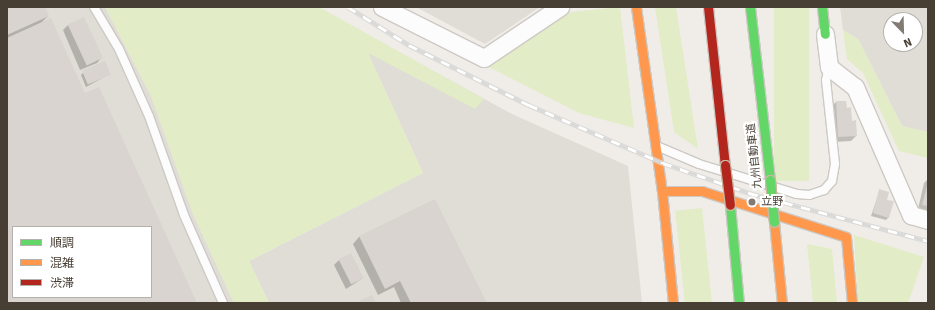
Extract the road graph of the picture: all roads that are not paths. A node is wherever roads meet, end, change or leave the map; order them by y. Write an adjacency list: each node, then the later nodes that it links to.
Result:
1 (94, 7): 13 (lane)
2 (382, 7): 3 (street)
3 (560, 7)
4 (636, 7): 10 (main road)
5 (708, 7): 15 (main road, bridge)
6 (750, 7): 16 (main road, 九州自動車道, bridge)
7 (822, 7): 8 (main road)
8 (825, 34): 9 (street)
9 (829, 67): 10 (lane); 12 (street)
10 (655, 145): 11 (main road)
11 (662, 191): 14 (main road); 17 (main road)
12 (928, 220)
13 (223, 303)
14 (673, 303)
15 (739, 303)
16 (782, 303)
17 (852, 303)

